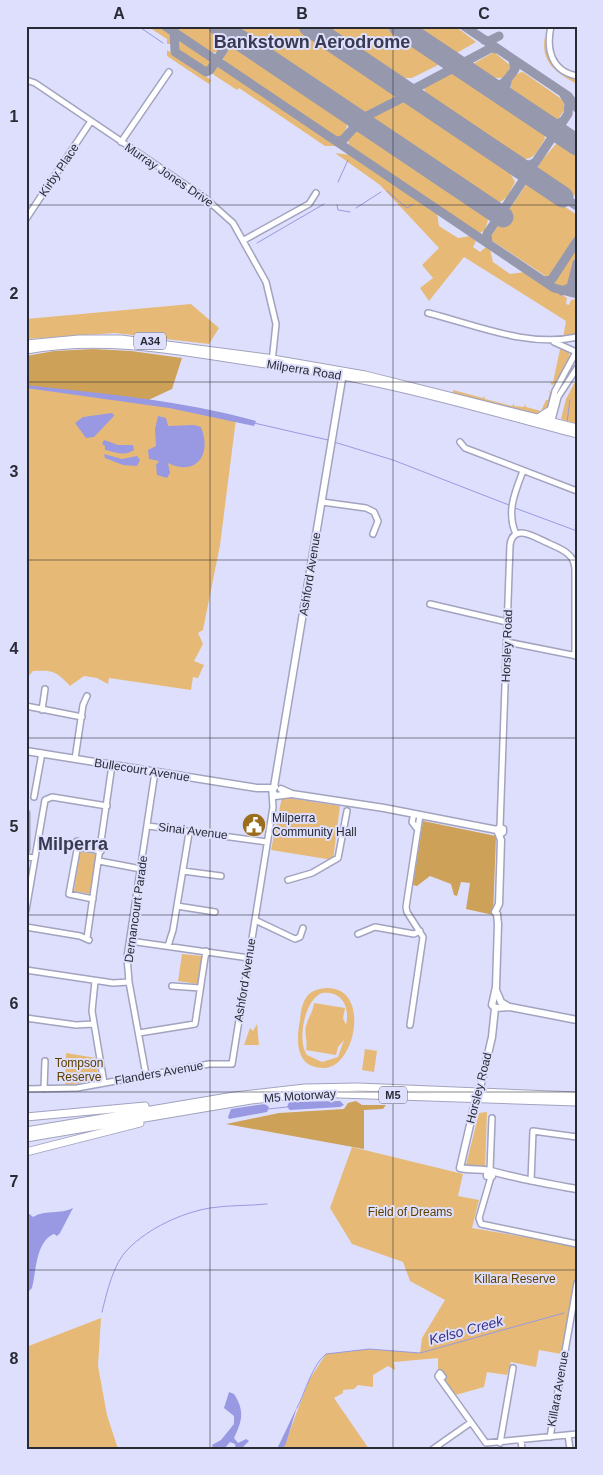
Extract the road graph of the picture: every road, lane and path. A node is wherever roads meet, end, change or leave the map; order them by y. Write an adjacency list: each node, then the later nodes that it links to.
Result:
1 (550, 26): 3 (street)
2 (169, 72): 6 (street)
3 (577, 76)
4 (26, 80): 5 (street, Murray Jones Drive)
5 (91, 122): 6 (street, Murray Jones Drive); 8 (street, Kirby Place)
6 (121, 142): 9 (street, Murray Jones Drive)
7 (316, 193): 9 (street)
8 (26, 219)
9 (244, 240): 16 (street, Murray Jones Drive)
10 (428, 313): 12 (street)
11 (577, 338): 12 (street); 15 (street)
12 (553, 341): 15 (street)
13 (26, 344): 16 (highway, Milperra Road / A34)
14 (26, 350): 16 (highway, Milperra Road / A34)
15 (575, 354): 19 (street)
16 (272, 362): 18 (highway, Milperra Road / A34)
17 (577, 368): 21 (street)
18 (343, 374): 20 (highway, Milperra Road / A34); 21 (highway, Milperra Road / A34); 27 (main road, Ashford Avenue)
19 (549, 411): 20 (highway); 21 (street)
20 (538, 418): 21 (highway, Milperra Road / A34)
21 (549, 424): 22 (highway, Milperra Road / A34); 23 (highway, Milperra Road / A34)
22 (577, 428)
23 (577, 434)
24 (460, 442): 25 (street)
25 (523, 471): 26 (street); 29 (street)
26 (577, 491)
27 (322, 502): 28 (street); 44 (main road, Ashford Avenue)
28 (373, 534)
29 (516, 534): 31 (street, Horsley Road); 33 (street)
30 (430, 604): 31 (street)
31 (507, 622): 32 (street, Horsley Road)
32 (507, 642): 33 (street); 51 (street, Horsley Road)
33 (576, 656)
34 (45, 689): 37 (street)
35 (87, 696): 38 (street)
36 (26, 706): 37 (street)
37 (42, 710): 38 (street)
38 (82, 717): 41 (street)
39 (26, 751): 40 (main road, Bullecourt Avenue)
40 (42, 753): 41 (main road, Bullecourt Avenue); 45 (street)
41 (75, 758): 42 (main road, Bullecourt Avenue)
42 (112, 765): 43 (main road, Bullecourt Avenue); 46 (street)
43 (155, 772): 44 (main road, Bullecourt Avenue); 50 (street, Dernancourt Parade)
44 (276, 791): 49 (main road, Bullecourt Avenue); 53 (street, Ashford Avenue)
45 (34, 797)
46 (107, 806): 55 (street); 57 (street)
47 (347, 811): 62 (street)
48 (26, 812): 54 (main road)
49 (417, 815): 51 (main road, Bullecourt Avenue); 70 (street)
50 (148, 826): 52 (street, Sinai Avenue); 59 (street, Dernancourt Parade)
51 (499, 831): 81 (main road, Horsley Road)
52 (189, 833): 53 (street, Sinai Avenue); 60 (street)
53 (267, 842): 67 (street, Ashford Avenue)
54 (26, 850)
55 (101, 851): 58 (street); 63 (street)
56 (26, 857): 57 (street)
57 (35, 858): 65 (street)
58 (99, 861): 59 (street); 63 (street)
59 (141, 869): 72 (street, Dernancourt Parade)
60 (183, 870): 61 (street); 64 (street)
61 (221, 876)
62 (288, 880)
63 (93, 899): 68 (street)
64 (178, 906): 66 (street); 73 (street)
65 (26, 910)
66 (215, 912)
67 (255, 920): 69 (street); 75 (street, Ashford Avenue)
68 (26, 927)
69 (303, 928)
70 (420, 931): 71 (street); 85 (street)
71 (358, 934)
72 (130, 940): 73 (street); 78 (street, Dernancourt Parade)
73 (168, 946): 74 (street)
74 (206, 951): 75 (street); 80 (street)
75 (249, 958): 88 (street, Ashford Avenue)
76 (26, 970): 77 (street)
77 (95, 981): 78 (street); 84 (street)
78 (129, 982): 86 (street, Dernancourt Parade)
79 (172, 986): 80 (street)
80 (200, 988): 86 (street)
81 (497, 1004): 83 (main road); 103 (main road, Horsley Road, bridge)
82 (26, 1018): 84 (street)
83 (577, 1020)
84 (93, 1024): 90 (street)
85 (410, 1024)
86 (139, 1033): 89 (street, Dernancourt Parade)
87 (44, 1061): 92 (street)
88 (232, 1064): 89 (street, Flanders Avenue)
89 (146, 1075): 90 (street, Flanders Avenue)
90 (104, 1083): 92 (street, Flanders Avenue)
91 (26, 1089): 92 (street, Flanders Avenue)
92 (44, 1089)
93 (234, 1096): 94 (highway, M5 Motorway / M5); 97 (highway); 99 (highway, M5 Motorway / M5)
94 (577, 1096)
95 (577, 1102): 96 (highway, M5 Motorway / M5)
96 (211, 1106): 101 (highway, M5 Motorway / M5); 102 (highway)
97 (26, 1117)
98 (492, 1118): 105 (street)
99 (26, 1131)
100 (577, 1137): 106 (street)
101 (26, 1138)
102 (26, 1152)
103 (463, 1155): 104 (main road); 104 (main road, Horsley Road)
104 (474, 1171): 105 (main road)
105 (489, 1174): 106 (main road); 108 (street)
106 (531, 1181): 107 (main road)
107 (577, 1189)
108 (577, 1243)
109 (577, 1283): 115 (street, Killara Avenue)
110 (513, 1368): 117 (street)
111 (440, 1379): 112 (street)
112 (470, 1424): 117 (street); 118 (street)
113 (577, 1434): 114 (street)
114 (568, 1435): 115 (street); 120 (street)
115 (550, 1437): 116 (street)
116 (521, 1440): 117 (street); 119 (street)
117 (493, 1446)
118 (433, 1449)
119 (522, 1449)
120 (570, 1449)

